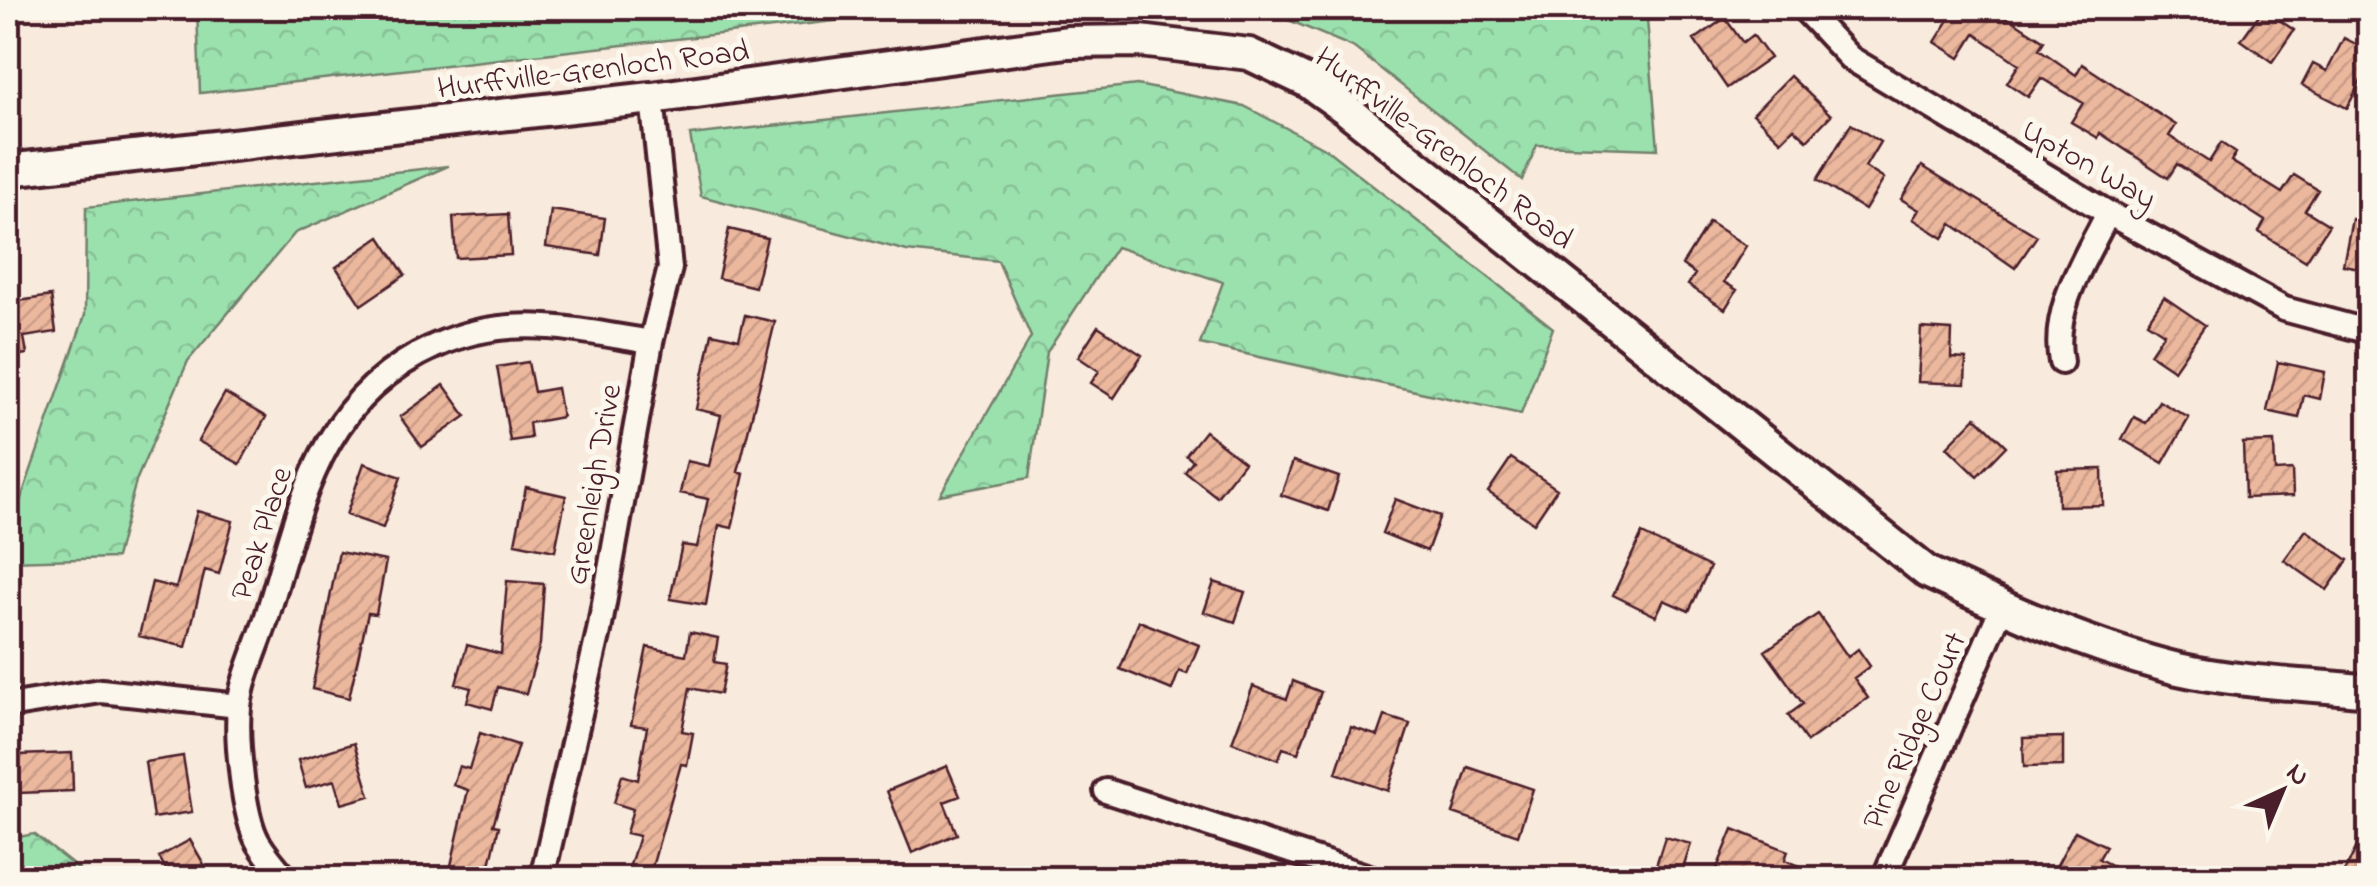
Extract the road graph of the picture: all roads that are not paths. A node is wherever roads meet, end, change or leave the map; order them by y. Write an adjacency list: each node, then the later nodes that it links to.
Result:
1 (1803, 8): 4 (street, Upton Way)
2 (652, 98): 3 (main road, Hurffville-Grenloch Road); 6 (street, Greenleigh Drive); 8 (main road, Hurffville-Grenloch Road)
3 (8, 170)
4 (2108, 213): 5 (street, Upton Way); 7 (street)
5 (2370, 332)
6 (651, 342): 11 (street, Peak Place); 14 (street, Greenleigh Drive)
7 (2061, 362)
8 (2002, 607): 9 (main road, Hurffville-Grenloch Road); 16 (street, Pine Ridge Court)
9 (2370, 691)
10 (8, 706): 11 (street)
11 (239, 706): 13 (street, Peak Place)
12 (1106, 791): 15 (street)
13 (286, 878)
14 (542, 878)
15 (1372, 878)
16 (1884, 878)

